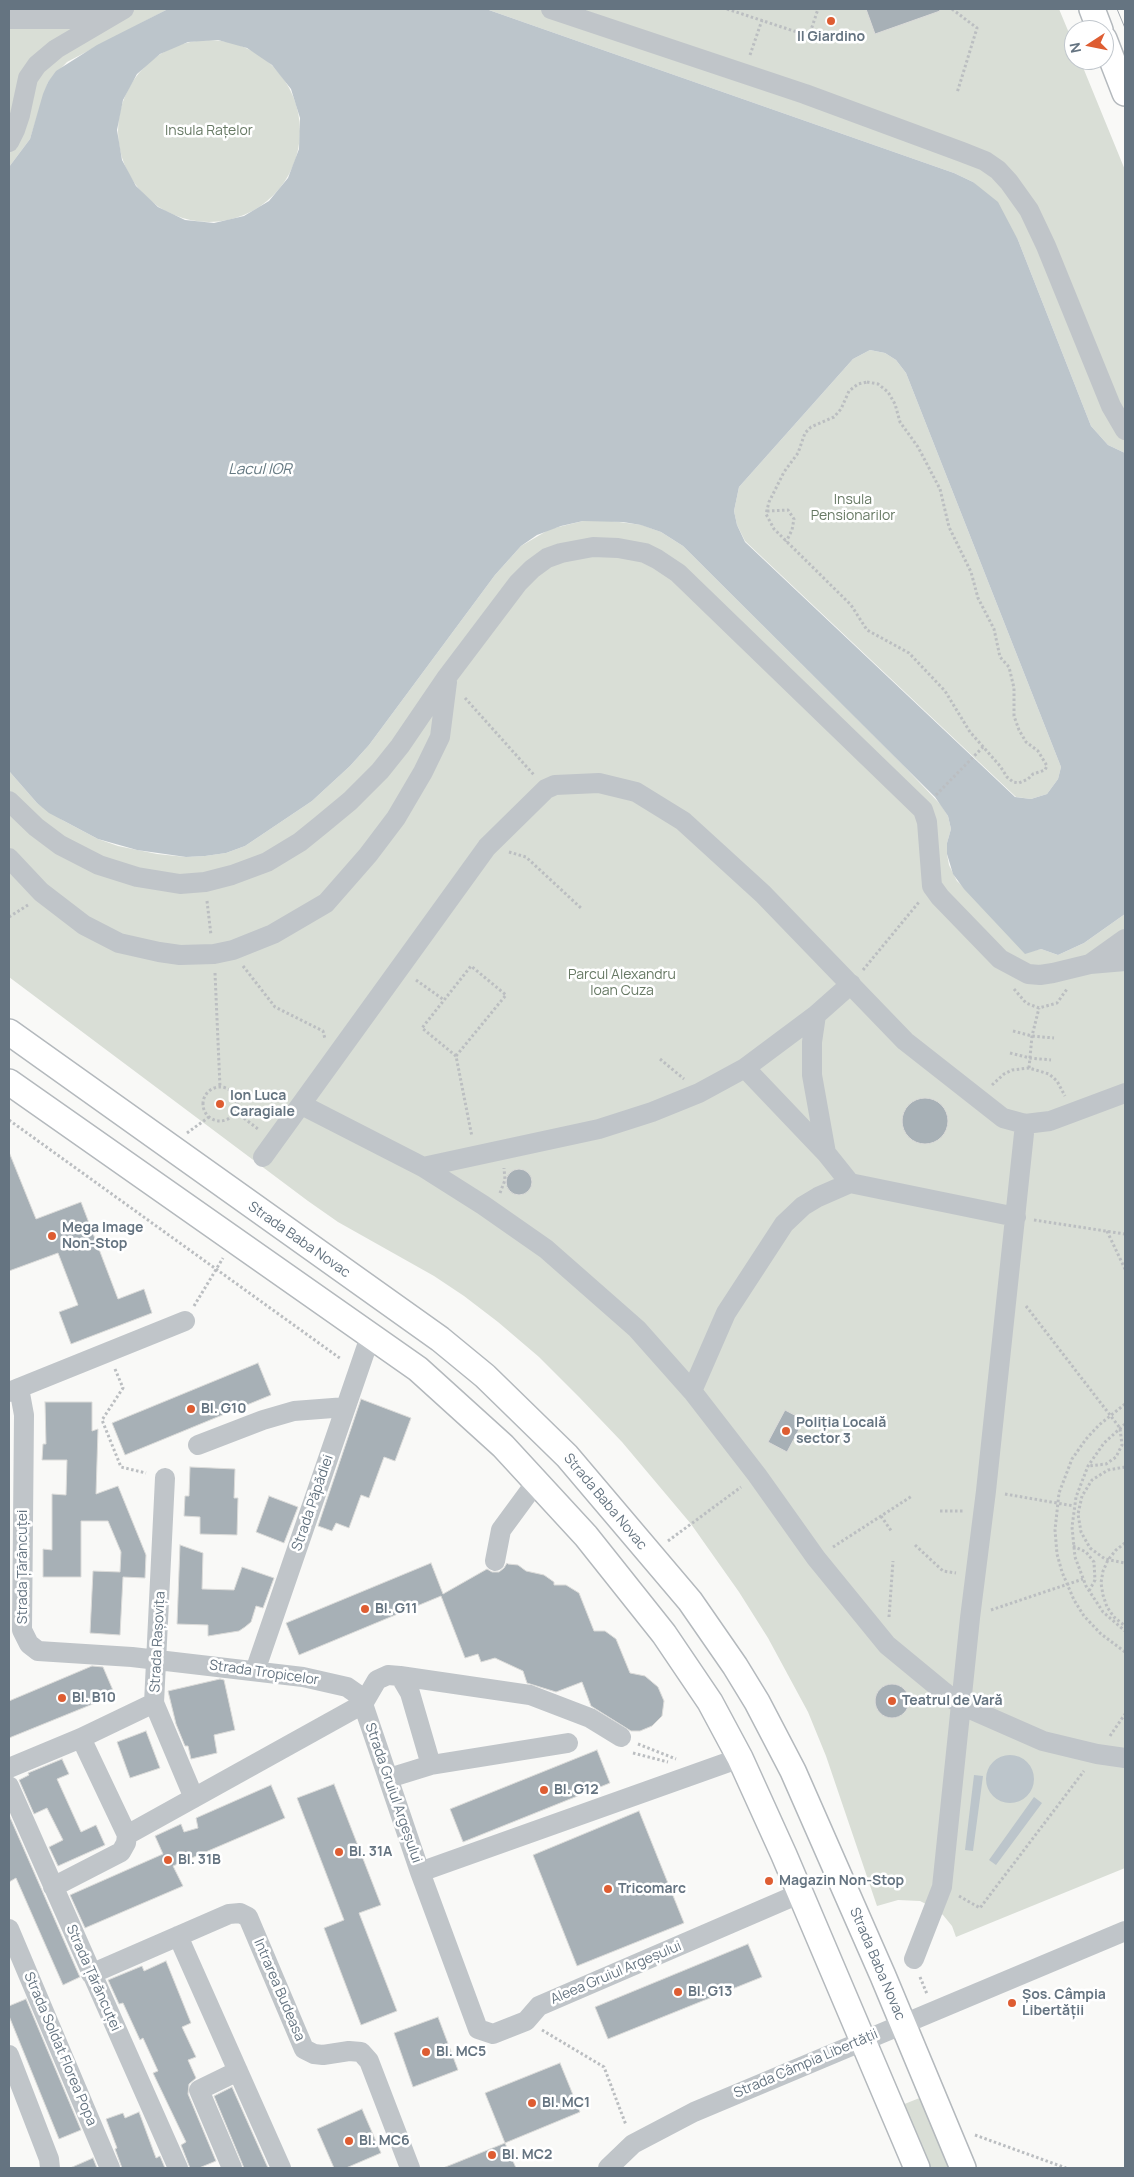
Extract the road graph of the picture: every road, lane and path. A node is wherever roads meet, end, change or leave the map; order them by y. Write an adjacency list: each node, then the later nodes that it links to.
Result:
1 (124, 9): 7 (street)
2 (551, 9): 10 (street)
3 (727, 9): 8 (path)
4 (818, 9): 8 (path)
5 (952, 9): 12 (path)
6 (9, 18): 7 (street)
7 (107, 19): 13 (street)
8 (762, 20): 10 (path)
9 (1114, 65): 11 (main road)
10 (744, 74): 14 (street)
11 (1125, 93)
12 (957, 94)
13 (9, 142)
14 (1125, 430)
15 (767, 510): 16 (path); 16 (path); 18 (path)
16 (786, 542): 18 (path)
17 (447, 677): 19 (path); 24 (street); 25 (street); 28 (street)
18 (983, 747): 20 (path)
19 (546, 789): 22 (street); 33 (street)
20 (933, 799)
21 (9, 801): 24 (street)
22 (487, 847): 26 (path); 32 (street)
23 (9, 858): 29 (street)
24 (205, 882): 29 (path)
25 (932, 886): 31 (street); 33 (path)
26 (582, 909)
27 (1125, 939): 31 (street)
28 (233, 950): 29 (street); 46 (path)
29 (214, 954): 50 (path)
30 (1125, 961): 31 (street)
31 (1090, 964)
32 (399, 968): 34 (path); 46 (street)
33 (851, 984): 36 (street); 53 (street)
34 (444, 1000): 42 (path); 42 (path)
35 (1039, 1008): 39 (path)
36 (816, 1015): 47 (street); 61 (street)
37 (9, 1032): 106 (main road, Strada Baba Novac)
38 (1014, 1032): 39 (path)
39 (1032, 1036): 40 (path); 43 (path)
40 (1054, 1038)
41 (1010, 1053): 43 (path)
42 (456, 1056): 62 (path)
43 (1030, 1058): 45 (path); 48 (path)
44 (660, 1059): 51 (path)
45 (1051, 1060)
46 (332, 1064): 54 (street)
47 (745, 1068): 51 (street); 61 (street)
48 (1029, 1068): 53 (path); 56 (path)
49 (9, 1082): 70 (main road)
50 (220, 1087): 55 (path); 55 (path)
51 (699, 1093): 60 (street)
52 (1125, 1093): 56 (street)
53 (981, 1102): 58 (street)
54 (302, 1105): 59 (street); 64 (street)
55 (236, 1112): 59 (path)
56 (1070, 1114): 58 (street)
57 (9, 1120): 72 (path)
58 (1025, 1124): 67 (street)
59 (275, 1141): 63 (street)
60 (497, 1150): 62 (street); 66 (path)
61 (826, 1153): 65 (street)
62 (476, 1155): 64 (street)
63 (263, 1157)
64 (423, 1167): 66 (street)
65 (850, 1183): 67 (street); 79 (street)
66 (483, 1206): 79 (street)
67 (1016, 1217): 68 (path); 73 (street)
68 (1107, 1230): 69 (path); 71 (path)
69 (1125, 1234)
70 (234, 1240): 72 (path); 75 (main road)
71 (1125, 1269)
72 (216, 1270): 74 (path); 77 (path)
73 (1007, 1281): 82 (path); 94 (street)
74 (185, 1321): 76 (street)
75 (370, 1334): 77 (street, Strada Păpădiei); 93 (main road)
76 (107, 1352): 78 (street); 92 (path)
77 (358, 1371): 81 (street, Strada Păpădiei)
78 (14, 1390): 124 (street, Strada Țărăncuței)
79 (692, 1391): 91 (street)
80 (1125, 1404): 82 (path)
81 (346, 1407): 86 (street); 125 (street, Strada Păpădiei)
82 (1110, 1415): 84 (path); 96 (path)
83 (1125, 1424): 84 (path)
84 (1120, 1428): 85 (path); 88 (path)
85 (1124, 1445): 87 (path)
86 (198, 1446)
87 (1106, 1464): 88 (path); 90 (path)
88 (1088, 1466): 97 (path)
89 (1125, 1467): 90 (path)
90 (1108, 1470): 98 (path)
91 (757, 1475): 106 (path); 107 (street)
92 (165, 1478): 124 (street, Strada Rașovița)
93 (537, 1481): 109 (street); 135 (main road)
94 (986, 1491): 96 (path); 112 (street)
95 (912, 1496): 99 (path)
96 (1057, 1503): 97 (path); 116 (path)
97 (1074, 1504): 98 (path); 103 (path)
98 (1079, 1504): 104 (path)
99 (881, 1516): 100 (path); 107 (path)
100 (892, 1532)
101 (1125, 1543): 108 (path)
102 (915, 1545): 112 (path)
103 (1073, 1546): 105 (path); 115 (path)
104 (1092, 1549): 105 (path); 108 (path)
105 (1088, 1553): 113 (path)
106 (650, 1556): 154 (main road, Strada Baba Novac)
107 (816, 1558): 122 (street)
108 (1108, 1560): 111 (path); 114 (path)
109 (495, 1561)
110 (893, 1561): 122 (path)
111 (1125, 1563)
112 (976, 1576): 118 (street)
113 (1096, 1577): 114 (path); 117 (path)
114 (1102, 1578): 119 (path)
115 (1083, 1579): 116 (path); 117 (path)
116 (1066, 1584): 118 (path); 123 (path)
117 (1089, 1591): 119 (path)
118 (970, 1618): 129 (street)
119 (1115, 1620): 120 (path); 121 (path)
120 (1125, 1626)
121 (1125, 1631)
122 (887, 1645): 129 (street)
123 (1125, 1652)
124 (157, 1660): 125 (street, Strada Tropicelor); 127 (street, Strada Rașovița)
125 (255, 1671): 128 (street, Strada Tropicelor)
126 (400, 1676): 128 (street); 133 (street); 137 (street)
127 (154, 1703): 131 (street); 142 (street, Strada Rașovița)
128 (364, 1704): 140 (street, Strada Gruiul Argeșului); 142 (street, Strada Gruiul Argeșului)
129 (961, 1705): 134 (street); 146 (street)
130 (1125, 1714): 134 (path)
131 (81, 1738): 138 (street); 143 (street)
132 (568, 1743): 137 (street)
133 (622, 1744): 139 (path); 139 (path)
134 (1097, 1754): 136 (street); 146 (path)
135 (740, 1758): 139 (street, Strada Gruiul Argeșului); 147 (main road)
136 (1125, 1758)
137 (431, 1765): 140 (street)
138 (9, 1768)
139 (704, 1771): 144 (street, Strada Gruiul Argeșului)
140 (388, 1778): 144 (street, Strada Gruiul Argeșului)
141 (9, 1786): 145 (street, Strada Țărăncuței)
142 (194, 1798): 143 (street, Strada Gruiul Argeșului)
143 (127, 1835): 145 (street)
144 (420, 1872): 153 (street, Aleea Gruiul Argeșului)
145 (53, 1887): 152 (street, Strada Țărăncuței)
146 (942, 1887): 151 (street)
147 (801, 1893): 153 (street, Aleea Gruiul Argeșului); 155 (main road)
148 (9, 1929): 161 (street, Strada Soldat Florea Popa)
149 (1125, 1931): 154 (street, Strada Câmpia Libertății)
150 (178, 1936): 152 (street, Intrarea Budeasa); 157 (street); 165 (street, Intrarea Budeasa)
151 (914, 1959)
152 (91, 1974): 162 (street, Strada Țărăncuței)
153 (526, 2021): 159 (path)
154 (903, 2024): 155 (street, Strada Câmpia Libertății); 158 (main road, Strada Baba Novac)
155 (863, 2040): 159 (street, Strada Câmpia Libertății); 167 (main road)
156 (9, 2055): 160 (street)
157 (238, 2071): 163 (street); 164 (street)
158 (945, 2125): 168 (main road, Strada Baba Novac); 169 (path)
159 (633, 2144): 166 (street, Strada Câmpia Libertății)
160 (50, 2168)
161 (110, 2168)
162 (178, 2168)
163 (232, 2168)
164 (280, 2168)
165 (410, 2168)
166 (608, 2168)
167 (917, 2168)
168 (963, 2168)
169 (1066, 2168)

